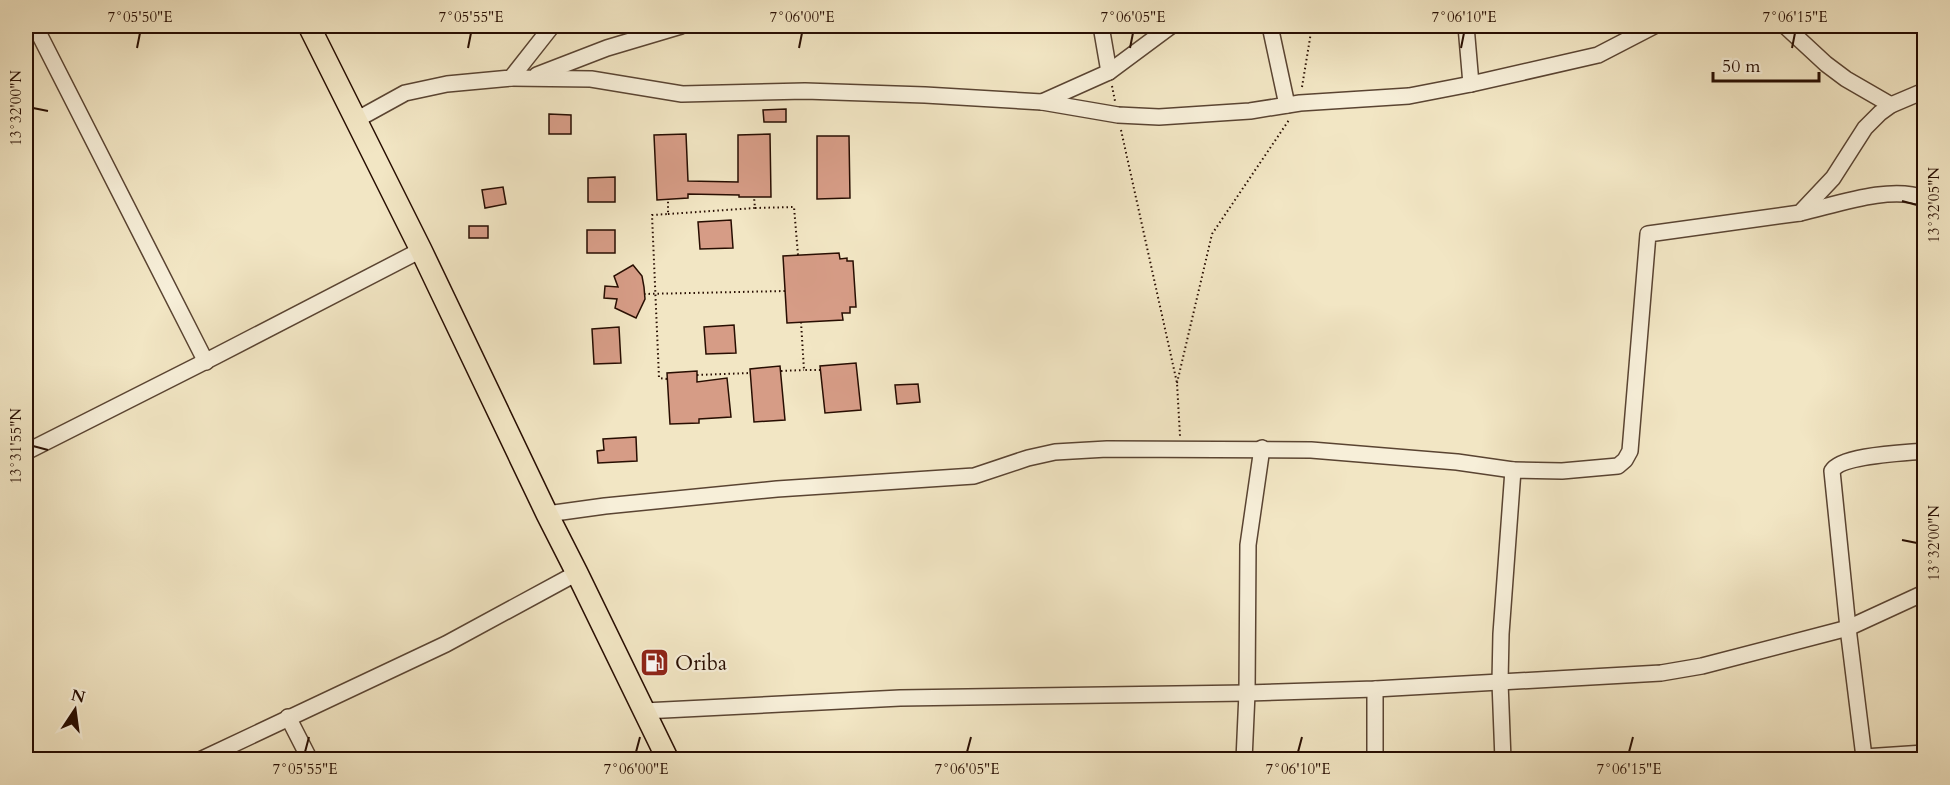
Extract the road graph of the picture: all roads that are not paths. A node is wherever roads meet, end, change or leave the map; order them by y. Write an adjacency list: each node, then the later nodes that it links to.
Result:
1 (35, 26): 23 (street)
2 (309, 26): 19 (highway)
3 (552, 26): 12 (street)
4 (681, 26): 13 (street)
5 (1101, 26): 11 (street)
6 (1171, 26): 11 (street)
7 (1270, 26): 17 (street)
8 (1466, 26): 14 (street)
9 (1654, 26): 14 (street)
10 (1785, 26): 18 (street)
11 (1108, 72): 16 (street)
12 (511, 78): 13 (street); 19 (street)
13 (528, 78): 16 (street)
14 (1471, 84): 17 (street)
15 (1924, 91): 18 (street)
16 (1042, 102): 17 (street)
17 (1294, 104)
18 (1892, 105): 21 (street)
19 (356, 120): 22 (highway)
20 (1924, 198): 21 (street)
21 (1800, 213): 27 (street)
22 (421, 250): 23 (street); 28 (highway)
23 (206, 362): 26 (street)
24 (1262, 448): 27 (street); 28 (street); 34 (street)
25 (1924, 451): 31 (street)
26 (26, 452)
27 (1513, 470): 32 (street)
28 (547, 514): 29 (highway)
29 (577, 573): 35 (highway); 36 (street)
30 (1924, 592): 31 (street)
31 (1848, 628): 32 (street); 38 (street)
32 (1500, 682): 33 (street); 44 (street)
33 (1375, 689): 34 (street); 43 (street)
34 (1247, 693): 35 (street); 42 (street)
35 (644, 711): 41 (highway)
36 (288, 717): 39 (street); 40 (street)
37 (1924, 753): 38 (street)
38 (1864, 758)
39 (200, 759)
40 (310, 759)
41 (668, 759)
42 (1244, 759)
43 (1375, 759)
44 (1503, 759)

